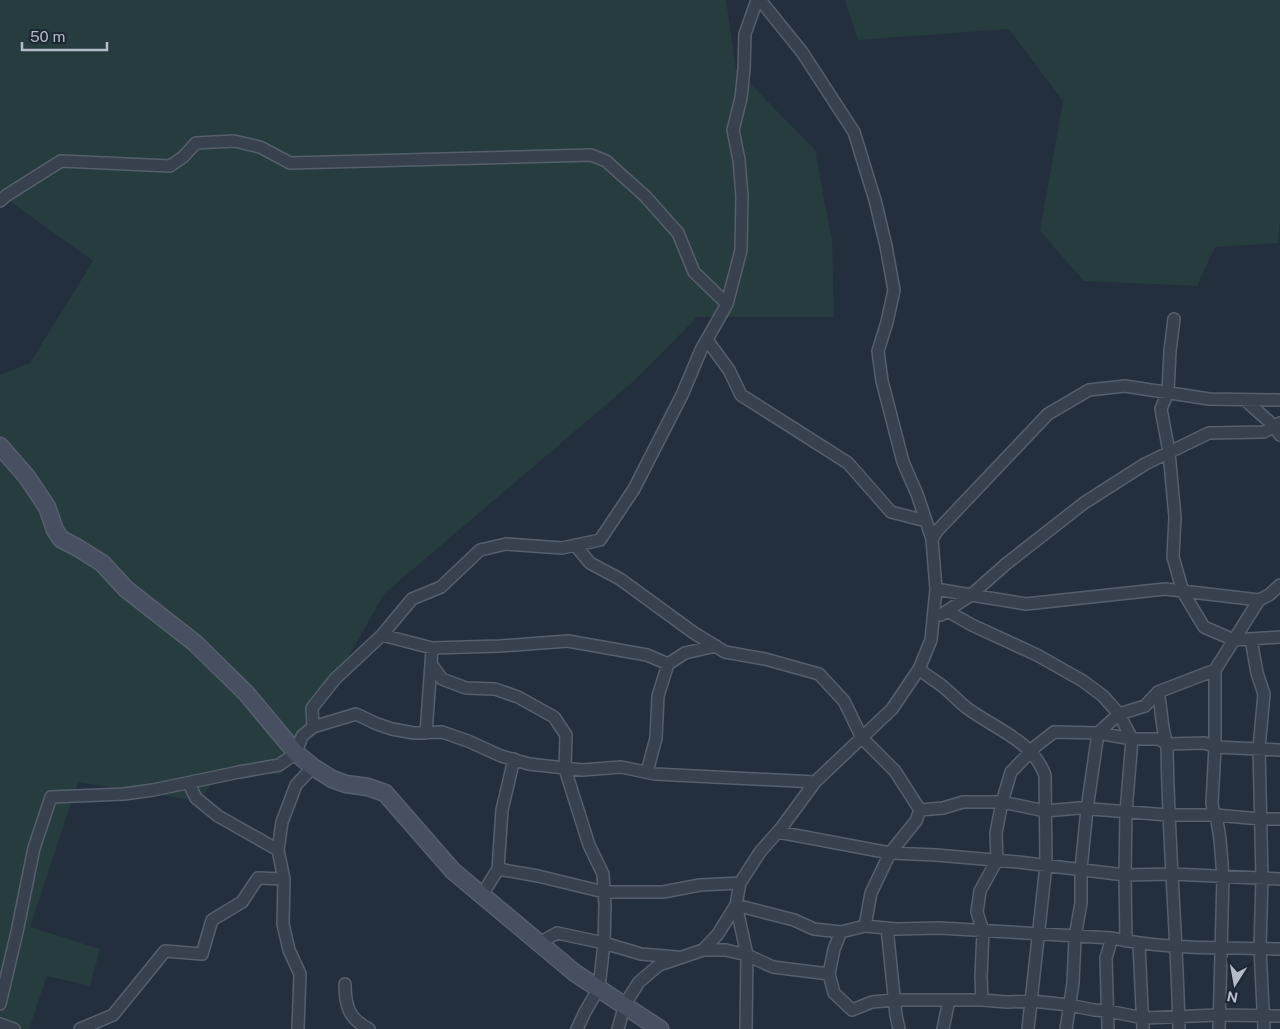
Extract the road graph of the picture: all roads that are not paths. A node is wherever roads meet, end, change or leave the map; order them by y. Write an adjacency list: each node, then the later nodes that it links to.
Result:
1 (758, 0): 3 (street); 12 (street)
2 (0, 201): 3 (street)
3 (727, 304): 5 (street)
4 (1174, 319): 6 (street)
5 (707, 340): 12 (street); 14 (street)
6 (1168, 392): 7 (street); 11 (street); 13 (street)
7 (1245, 400): 8 (street); 9 (street)
8 (1280, 400)
9 (1278, 428): 11 (street)
10 (0, 446): 44 (street)
11 (1169, 452): 17 (street); 18 (street)
12 (926, 521): 13 (street)
13 (932, 539): 16 (street)
14 (575, 545): 22 (street); 26 (street)
15 (1280, 585): 19 (street)
16 (936, 589): 18 (street); 21 (street)
17 (1183, 592): 18 (street); 19 (street); 25 (street)
18 (971, 595): 20 (street)
19 (1259, 600): 25 (street)
20 (947, 611): 21 (street); 33 (street)
21 (933, 621): 30 (street)
22 (382, 635): 27 (street); 34 (street)
23 (1280, 637): 24 (street)
24 (1251, 639): 25 (street); 41 (street)
25 (1234, 640): 31 (street)
26 (716, 646): 29 (street); 37 (street)
27 (432, 648): 28 (street); 29 (street)
28 (431, 664): 35 (street); 47 (street)
29 (668, 664): 48 (street)
30 (919, 669): 37 (street); 43 (street)
31 (1215, 670): 32 (street); 40 (street)
32 (1158, 692): 33 (street); 39 (street)
33 (1119, 714): 36 (street); 38 (street)
34 (313, 727): 35 (street); 44 (street)
35 (426, 733): 45 (street)
36 (1098, 733): 38 (street); 43 (street); 52 (street)
37 (862, 738): 49 (street); 53 (street)
38 (1132, 739): 39 (street); 55 (street)
39 (1167, 744): 40 (street); 56 (street)
40 (1216, 747): 41 (street); 57 (street)
41 (1259, 748): 42 (street); 58 (street)
42 (1280, 750)
43 (1031, 751): 51 (street); 54 (street)
44 (296, 753): 46 (street); 50 (street)
45 (514, 760): 47 (street); 65 (street)
46 (313, 767): 61 (street); 75 (street)
47 (565, 768): 48 (street); 74 (street)
48 (647, 772): 49 (street)
49 (814, 782): 60 (street)
50 (189, 784): 61 (street); 102 (street)
51 (1002, 802): 53 (street); 54 (street); 63 (street)
52 (1088, 809): 54 (street); 55 (street); 66 (street)
53 (920, 810): 62 (street)
54 (1045, 811): 64 (street)
55 (1126, 812): 56 (street); 68 (street)
56 (1168, 815): 57 (street); 67 (street)
57 (1216, 815): 58 (street); 69 (street)
58 (1260, 819): 59 (street); 70 (street)
59 (1280, 820)
60 (778, 832): 62 (street); 73 (street)
61 (278, 850): 71 (street)
62 (890, 853): 63 (street); 77 (street)
63 (997, 860): 64 (street); 79 (street)
64 (1046, 865): 66 (street); 81 (street)
65 (498, 869): 74 (street); 75 (street)
66 (1081, 869): 68 (street); 82 (street)
67 (1172, 874): 68 (street); 69 (street); 88 (street)
68 (1124, 875): 84 (street)
69 (1223, 877): 70 (street); 89 (street)
70 (1262, 878): 72 (street); 90 (street)
71 (284, 879): 113 (street); 114 (street)
72 (1280, 879)
73 (740, 883): 74 (street); 76 (street)
74 (604, 892): 86 (street)
75 (482, 895): 85 (street)
76 (736, 905): 80 (street); 92 (street); 93 (street)
77 (865, 926): 78 (street); 80 (street)
78 (887, 928): 79 (street); 98 (street)
79 (982, 931): 81 (street); 100 (street)
80 (841, 932): 95 (street)
81 (1038, 934): 82 (street); 101 (street)
82 (1075, 937): 83 (street); 104 (street)
83 (1112, 938): 84 (street); 105 (street)
84 (1126, 941): 87 (street)
85 (539, 943): 86 (street); 97 (street)
86 (604, 943): 94 (street); 97 (street)
87 (1139, 944): 88 (street); 110 (street)
88 (1175, 946): 89 (street); 111 (street)
89 (1221, 948): 90 (street); 106 (street)
90 (1260, 948): 91 (street); 107 (street)
91 (1280, 948)
92 (703, 950): 93 (street); 94 (street)
93 (747, 955): 95 (street); 119 (street)
94 (682, 957): 103 (street)
95 (829, 974): 98 (street)
96 (345, 984): 115 (street)
97 (600, 988): 103 (street); 116 (street)
98 (894, 1000): 99 (street); 120 (street)
99 (950, 1000): 100 (street); 121 (street)
100 (982, 1000): 101 (street)
101 (1032, 1001): 104 (street); 122 (street)
102 (0, 1004)
103 (625, 1004): 117 (street); 118 (street)
104 (1070, 1005): 105 (street); 123 (street)
105 (1108, 1011): 110 (street); 124 (street)
106 (1218, 1016): 107 (street); 111 (street); 125 (street)
107 (1264, 1016): 108 (street); 126 (street)
108 (1280, 1016)
109 (0, 1024): 112 (street)
110 (1143, 1024): 111 (street)
111 (1179, 1024)
112 (14, 1029)
113 (80, 1029)
114 (298, 1029)
115 (370, 1029)
116 (577, 1029)
117 (618, 1029)
118 (660, 1029)
119 (746, 1029)
120 (899, 1029)
121 (943, 1029)
122 (1028, 1029)
123 (1066, 1029)
124 (1108, 1029)
125 (1219, 1029)
126 (1264, 1029)

